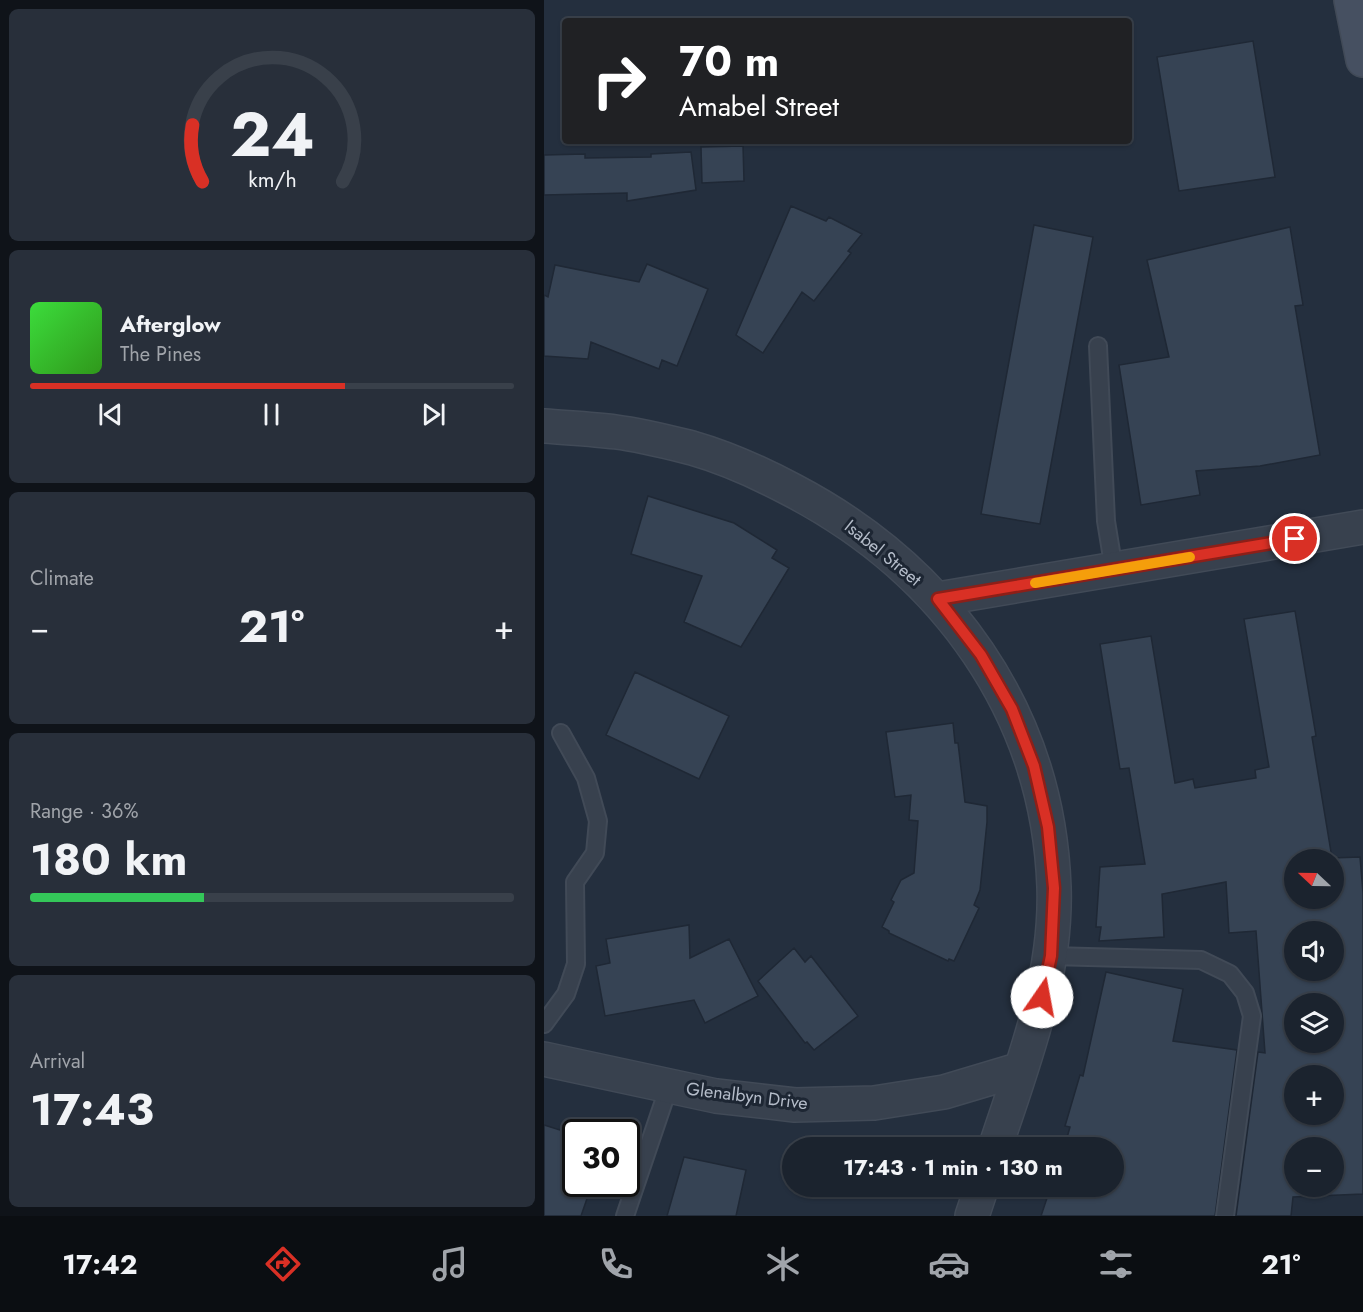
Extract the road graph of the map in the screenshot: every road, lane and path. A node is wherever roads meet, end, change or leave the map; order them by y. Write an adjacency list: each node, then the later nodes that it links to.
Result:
1 (1351, 0): 2 (main road)
2 (1363, 60)
3 (1098, 346): 6 (lane)
4 (544, 426): 7 (street, Isabel Street)
5 (1363, 527): 6 (street)
6 (1114, 570): 7 (street)
7 (938, 599): 9 (street, Isabel Street)
8 (561, 733): 10 (lane)
9 (1051, 956): 12 (street, Isabel Street); 18 (lane)
10 (544, 1024)
11 (544, 1059): 13 (street, Glenalbyn Drive)
12 (1021, 1069): 13 (street, Glenalbyn Drive); 14 (street, Isabel Street)
13 (669, 1086): 16 (lane)
14 (999, 1137)
15 (978, 1197): 17 (street)
16 (625, 1216)
17 (972, 1216)
18 (1225, 1216)

